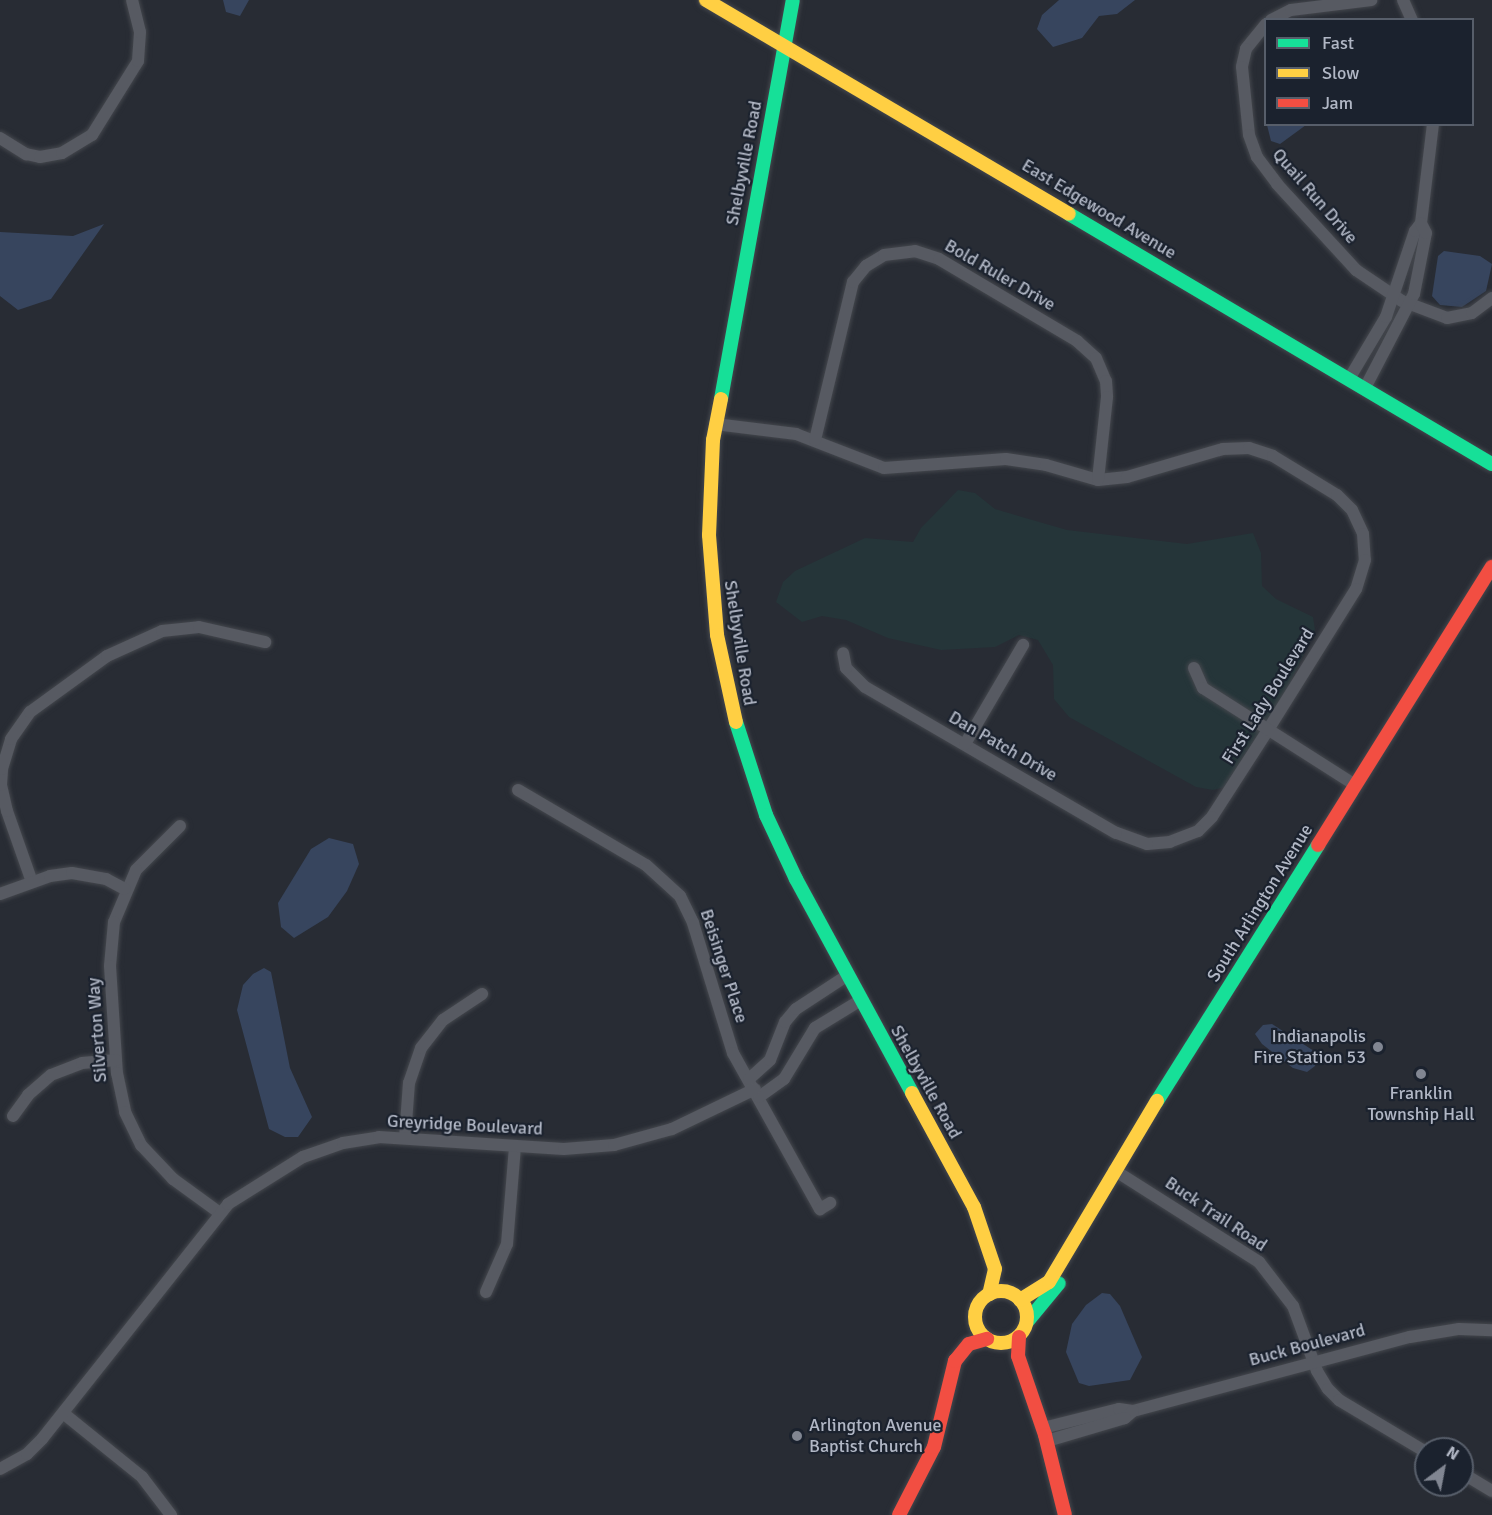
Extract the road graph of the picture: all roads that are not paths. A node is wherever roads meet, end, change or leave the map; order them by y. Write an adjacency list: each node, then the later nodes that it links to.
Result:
1 (132, 0): 11 (street)
2 (706, 0): 9 (main road, East Edgewood Avenue)
3 (793, 0): 9 (main road, Shelbyville Road)
4 (1371, 0): 6 (street)
5 (1403, 0): 7 (street)
6 (1275, 18)
7 (1411, 18)
8 (1264, 26): 14 (street, Quail Run Drive)
9 (784, 47): 15 (main road, East Edgewood Avenue); 17 (main road, Shelbyville Road)
10 (1432, 126): 12 (street)
11 (0, 138)
12 (1421, 223): 14 (street); 14 (street)
13 (1492, 298): 14 (street, Quail Run Drive)
14 (1402, 301): 15 (street); 16 (street)
15 (1348, 379): 16 (main road, East Edgewood Avenue)
16 (1365, 388): 19 (main road, East Edgewood Avenue)
17 (715, 424): 18 (street); 37 (main road, Shelbyville Road)
18 (815, 440): 22 (street); 22 (street, Bold Ruler Drive)
19 (1474, 450): 20 (main road); 21 (main road)
20 (1492, 454)
21 (1492, 464)
22 (1098, 480): 28 (street, First Lady Boulevard)
23 (1492, 567): 30 (main road, South Arlington Avenue)
24 (265, 642): 34 (street)
25 (1023, 645): 29 (street)
26 (843, 653): 29 (street, Dan Patch Drive)
27 (1194, 668): 28 (street)
28 (1268, 730): 30 (street); 33 (street, First Lady Boulevard)
29 (965, 744): 33 (street, Dan Patch Drive)
30 (1355, 784): 45 (main road, South Arlington Avenue)
31 (518, 790): 41 (street, Beisinger Place)
32 (180, 826): 35 (street, Silverton Way)
33 (1164, 843)
34 (32, 882): 35 (street); 36 (street)
35 (125, 889): 40 (street, Silverton Way)
36 (0, 894)
37 (848, 975): 39 (main road, Shelbyville Road); 41 (street, Greyridge Boulevard)
38 (482, 994): 43 (street)
39 (861, 1000): 41 (street, Greyridge Boulevard); 48 (main road, Shelbyville Road)
40 (116, 1060): 42 (street); 47 (street, Silverton Way)
41 (754, 1088): 44 (street, Greyridge Boulevard); 46 (street, Beisinger Place)
42 (13, 1116)
43 (405, 1137): 44 (street, Greyridge Boulevard); 47 (street, Greyridge Boulevard)
44 (515, 1146): 50 (street)
45 (1114, 1170): 49 (main road, South Arlington Avenue); 58 (street, Buck Trail Road)
46 (831, 1203)
47 (220, 1213): 61 (street, Greyridge Boulevard)
48 (988, 1240): 51 (main road); 52 (main road)
49 (1063, 1261): 52 (main road, South Arlington Avenue); 54 (main road, South Arlington Avenue)
50 (486, 1292)
51 (989, 1294): 52 (main road); 53 (main road)
52 (1018, 1297): 54 (main road)
53 (975, 1313): 57 (main road); 60 (main road)
54 (1027, 1322): 56 (main road)
55 (1492, 1330): 58 (street, Buck Boulevard)
56 (1019, 1337): 57 (main road); 59 (main road)
57 (990, 1341): 59 (main road); 60 (main road)
58 (1313, 1360): 62 (street, Buck Boulevard); 63 (street, Buck Trail Road)
59 (1026, 1384): 62 (main road)
60 (944, 1397): 68 (main road)
61 (63, 1413): 64 (street, Greyridge Boulevard); 67 (street)
62 (1045, 1435): 69 (main road)
63 (1414, 1445)
64 (0, 1469)
65 (1474, 1480): 66 (street)
66 (1492, 1491)
67 (171, 1515)
68 (899, 1515)
69 (1065, 1515)

